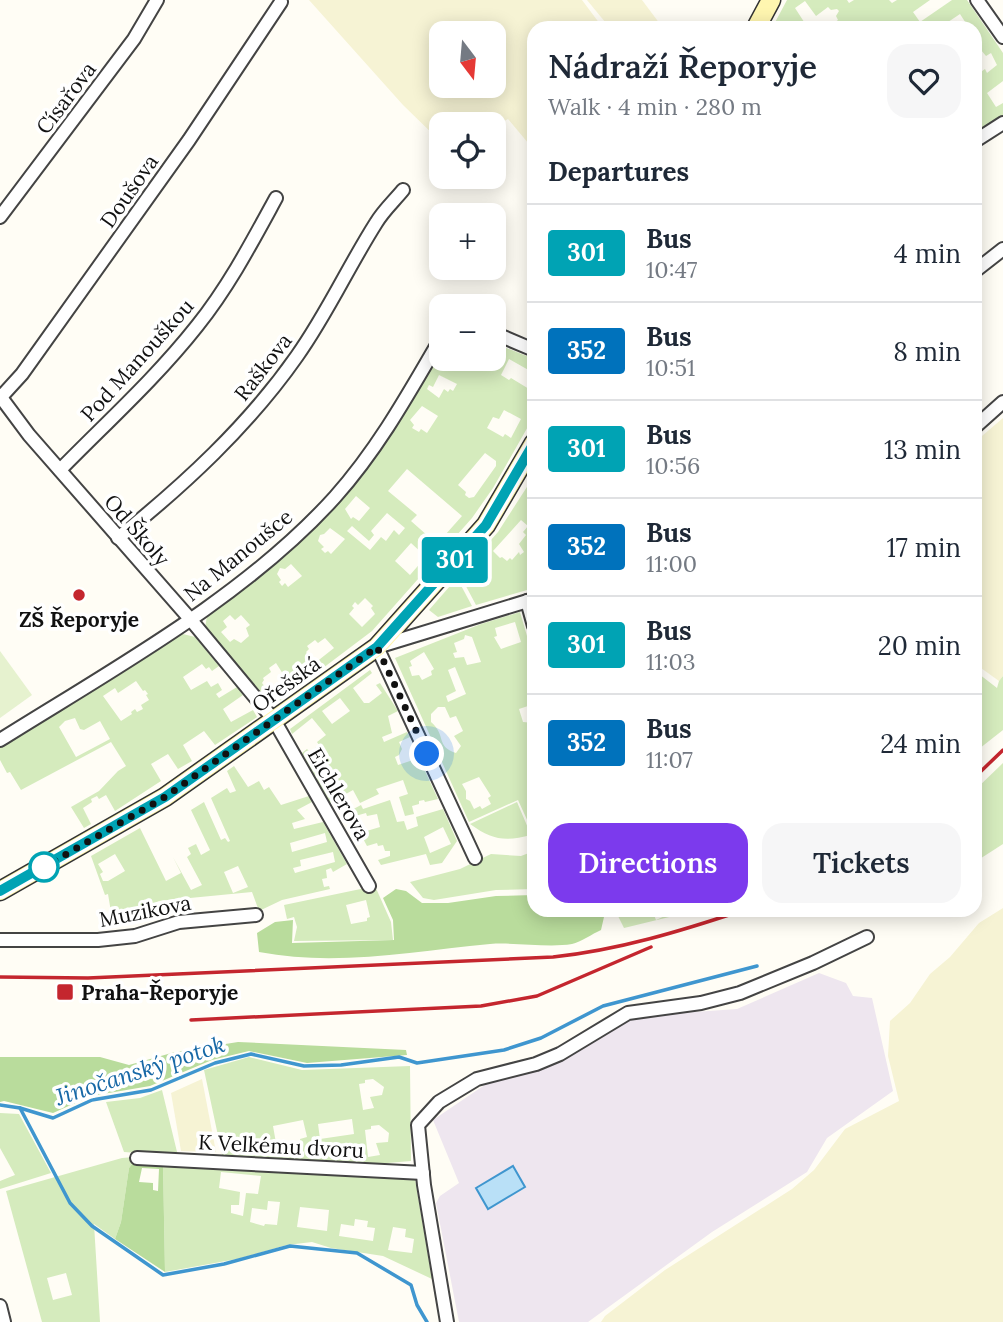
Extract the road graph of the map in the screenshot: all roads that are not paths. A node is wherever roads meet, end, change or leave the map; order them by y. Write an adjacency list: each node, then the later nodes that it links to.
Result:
1 (157, 0): 11 (street, Císařova)
2 (771, 0): 5 (street)
3 (977, 0): 6 (street)
4 (281, 2): 17 (street, Doušova)
5 (760, 21)
6 (1003, 37)
7 (1003, 123): 8 (street)
8 (982, 136)
9 (403, 190): 22 (street, Raškova)
10 (276, 198): 21 (street, Pod Manouškou)
11 (0, 217)
12 (1003, 249): 13 (street)
13 (982, 266)
14 (506, 338): 15 (street)
15 (527, 347)
16 (429, 359): 24 (street, Na Manoušce)
17 (0, 396): 21 (street, Od Školy)
18 (1003, 402): 19 (street)
19 (982, 421)
20 (527, 455): 25 (street, Ořešská)
21 (60, 470): 22 (street, Od Školy)
22 (118, 538): 24 (street, Od Školy)
23 (527, 601): 25 (street)
24 (191, 620): 26 (street, Od Školy); 27 (street, Na Manoušce)
25 (377, 647): 26 (street, Ořešská); 28 (street)
26 (274, 720): 29 (street, Eichlerova); 30 (street, Ořešská)
27 (0, 740)
28 (475, 858)
29 (369, 886)
30 (0, 891)
31 (256, 915): 33 (street, Muzikova)
32 (867, 937): 35 (street)
33 (0, 940)
34 (137, 1158): 35 (street, K Velkému dvoru)
35 (423, 1173): 38 (street)
36 (0, 1306): 37 (street)
37 (4, 1322)
38 (447, 1322)

